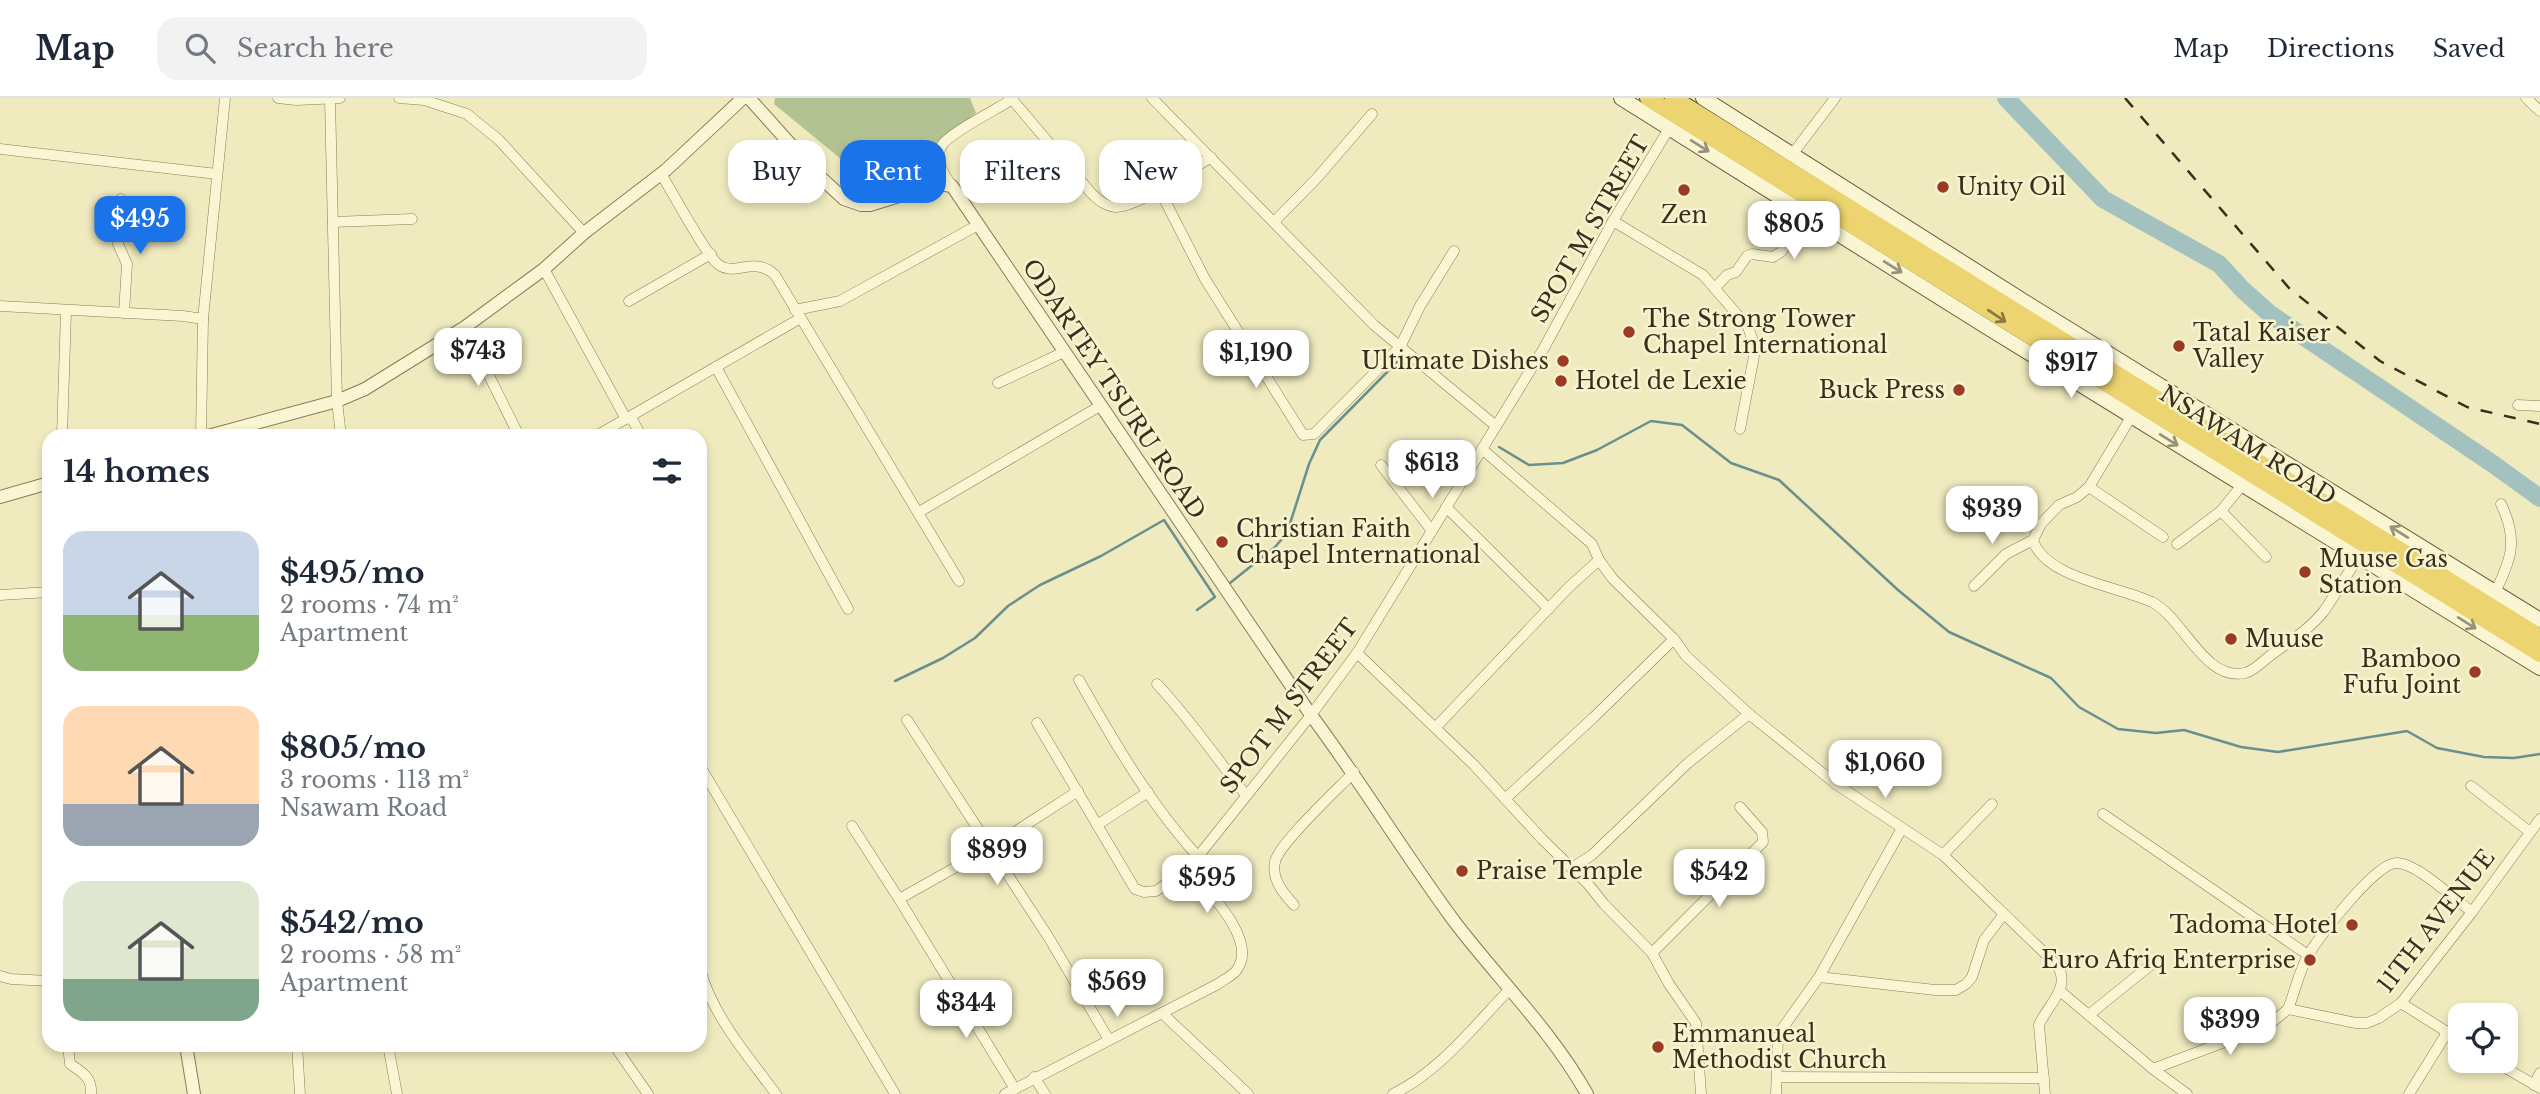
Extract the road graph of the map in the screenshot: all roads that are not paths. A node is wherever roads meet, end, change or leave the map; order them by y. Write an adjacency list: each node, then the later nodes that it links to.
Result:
1 (225, 98): 23 (street)
2 (278, 98): 14 (street)
3 (340, 98): 14 (street)
4 (399, 98): 37 (street)
5 (743, 98): 24 (street)
6 (749, 98): 25 (street)
7 (1152, 98): 21 (street)
8 (1621, 98): 18 (main road)
9 (1648, 98): 96 (highway, NSAWAM ROAD, one-way to 96)
10 (1673, 98): 93 (highway, NSAWAM ROAD)
11 (1703, 98): 20 (main road)
12 (1835, 98): 20 (street)
13 (2526, 98): 16 (street)
14 (330, 99): 34 (street)
15 (1011, 99): 25 (street); 27 (street)
16 (2540, 111)
17 (1372, 114): 35 (street)
18 (1670, 127): 31 (main road, one-way to 31); 33 (street, SPOT M STREET)
19 (0, 149): 23 (street)
20 (1791, 156): 87 (main road, one-way to 20)
21 (1211, 157): 22 (street); 35 (street)
22 (1202, 162)
23 (217, 174): 47 (street)
24 (660, 174): 37 (street); 39 (street)
25 (952, 186): 36 (street, ODARTEY TSURU ROAD)
26 (121, 199): 45 (street)
27 (1099, 200)
28 (1103, 203): 29 (street)
29 (1134, 203)
30 (1165, 203): 49 (street)
31 (1808, 215): 41 (street); 57 (main road, one-way to 57)
32 (412, 219): 34 (street)
33 (1613, 221): 41 (street); 59 (street, SPOT M STREET)
34 (332, 222): 53 (street)
35 (1274, 222): 49 (street)
36 (978, 225): 46 (street); 50 (street, ODARTEY TSURU ROAD)
37 (584, 233): 40 (street)
38 (1454, 251): 49 (street)
39 (711, 254): 42 (street); 46 (street)
40 (544, 270): 48 (street); 58 (street)
41 (1715, 288): 67 (street)
42 (629, 301)
43 (0, 306): 44 (street)
44 (66, 311): 45 (street); 60 (street)
45 (124, 313): 47 (street)
46 (797, 314): 51 (street); 77 (street)
47 (203, 319): 61 (street)
48 (465, 327): 53 (street); 64 (street)
49 (1400, 347): 59 (street)
50 (1064, 352): 52 (street); 55 (street, ODARTEY TSURU ROAD)
51 (716, 367): 58 (street); 90 (street)
52 (998, 383)
53 (337, 401): 62 (street); 63 (street)
54 (2518, 405): 56 (street)
55 (1100, 406): 77 (street); 101 (street, ODARTEY TSURU ROAD)
56 (2540, 406)
57 (2131, 417): 71 (main road, one-way to 71); 72 (street)
58 (628, 418): 65 (street); 66 (street)
59 (1496, 426): 68 (street, SPOT M STREET)
60 (62, 429)
61 (201, 429)
62 (234, 429)
63 (340, 429)
64 (516, 429)
65 (608, 429)
66 (636, 429)
67 (1740, 429)
68 (1482, 449): 75 (street, SPOT M STREET); 84 (street)
69 (1381, 465): 78 (street)
70 (42, 485): 73 (street)
71 (2242, 485): 76 (street); 83 (main road)
72 (2089, 487): 79 (street); 80 (street)
73 (0, 497)
74 (2501, 505): 87 (street)
75 (1446, 506): 78 (street, SPOT M STREET); 91 (street)
76 (2221, 511): 81 (street); 82 (street)
77 (919, 512): 85 (street)
78 (1432, 531): 95 (street, SPOT M STREET)
79 (2163, 537)
80 (2033, 540): 83 (street); 86 (street)
81 (2177, 544)
82 (2266, 557)
83 (2358, 557): 97 (main road, one-way to 97)
84 (1599, 560): 91 (street); 94 (street)
85 (960, 581)
86 (1974, 586)
87 (2495, 592): 92 (main road)
88 (42, 593): 89 (street)
89 (0, 595)
90 (848, 609)
91 (1549, 609): 104 (street)
92 (2540, 620)
93 (2540, 637)
94 (1674, 639): 100 (street); 111 (street)
95 (1357, 653): 101 (street, SPOT M STREET); 104 (street)
96 (2540, 654)
97 (2540, 668)
98 (1079, 680): 109 (street)
99 (1157, 684): 110 (street)
100 (1749, 714): 118 (street); 123 (street)
101 (1311, 715): 105 (street, ODARTEY TSURU ROAD); 110 (street, SPOT M STREET)
102 (907, 720): 120 (street)
103 (1037, 723): 108 (street)
104 (1436, 727): 111 (street)
105 (1354, 772): 126 (street); 136 (street, ODARTEY TSURU ROAD)
106 (707, 778): 165 (street)
107 (2471, 786): 119 (street)
108 (1078, 791): 116 (street); 120 (street)
109 (1148, 792): 116 (street); 122 (street)
110 (1246, 795): 122 (street, SPOT M STREET)
111 (1505, 799): 123 (street)
112 (1992, 804): 121 (street)
113 (1740, 807): 129 (street)
114 (2103, 814): 130 (street)
115 (2540, 819): 119 (street, 11TH AVENUE)
116 (1097, 825): 124 (street, SPOT M STREET)
117 (852, 826): 125 (street)
118 (1901, 830): 121 (street); 133 (street)
119 (2529, 832): 127 (street, 11TH AVENUE)
120 (990, 848): 125 (street); 143 (street)
121 (1943, 855): 128 (street)
122 (1199, 858): 124 (street, SPOT M STREET)
123 (1572, 868): 129 (street)
124 (1188, 869): 140 (street)
125 (898, 900): 156 (street)
126 (1294, 905)
127 (2472, 912): 130 (street); 138 (street, 11TH AVENUE)
128 (2004, 914): 133 (street); 137 (street)
129 (1653, 953): 170 (street)
130 (2308, 955): 139 (street)
131 (2158, 959): 141 (street)
132 (0, 976): 134 (street)
133 (1819, 977): 153 (street)
134 (42, 981)
135 (707, 990): 164 (street)
136 (1508, 990): 157 (street); 169 (street, ODARTEY TSURU ROAD)
137 (2060, 991): 141 (street); 154 (street)
138 (2401, 1003): 139 (street, 11TH AVENUE); 142 (street)
139 (2288, 1009): 149 (street)
140 (1162, 1013): 143 (street); 167 (street)
141 (2090, 1014): 149 (street)
142 (2448, 1031): 173 (street)
143 (1109, 1040): 152 (street)
144 (69, 1052): 159 (street)
145 (187, 1052): 160 (street)
146 (297, 1052): 161 (street)
147 (389, 1052): 162 (street)
148 (619, 1052): 163 (street)
149 (2153, 1069): 158 (street)
150 (2514, 1073): 155 (street)
151 (2540, 1073): 155 (street)
152 (1034, 1077): 156 (street); 166 (street)
153 (1777, 1077): 154 (street); 171 (street)
154 (2045, 1079): 172 (street)
155 (2537, 1087)
156 (1010, 1091)
157 (1409, 1091): 168 (street)
158 (2183, 1092)
159 (91, 1094)
160 (194, 1094)
161 (300, 1094)
162 (397, 1094)
163 (648, 1094)
164 (776, 1094)
165 (895, 1094)
166 (1045, 1094)
167 (1248, 1094)
168 (1393, 1094)
169 (1587, 1094)
170 (1701, 1094)
171 (1776, 1094)
172 (2045, 1094)
173 (2409, 1094)

